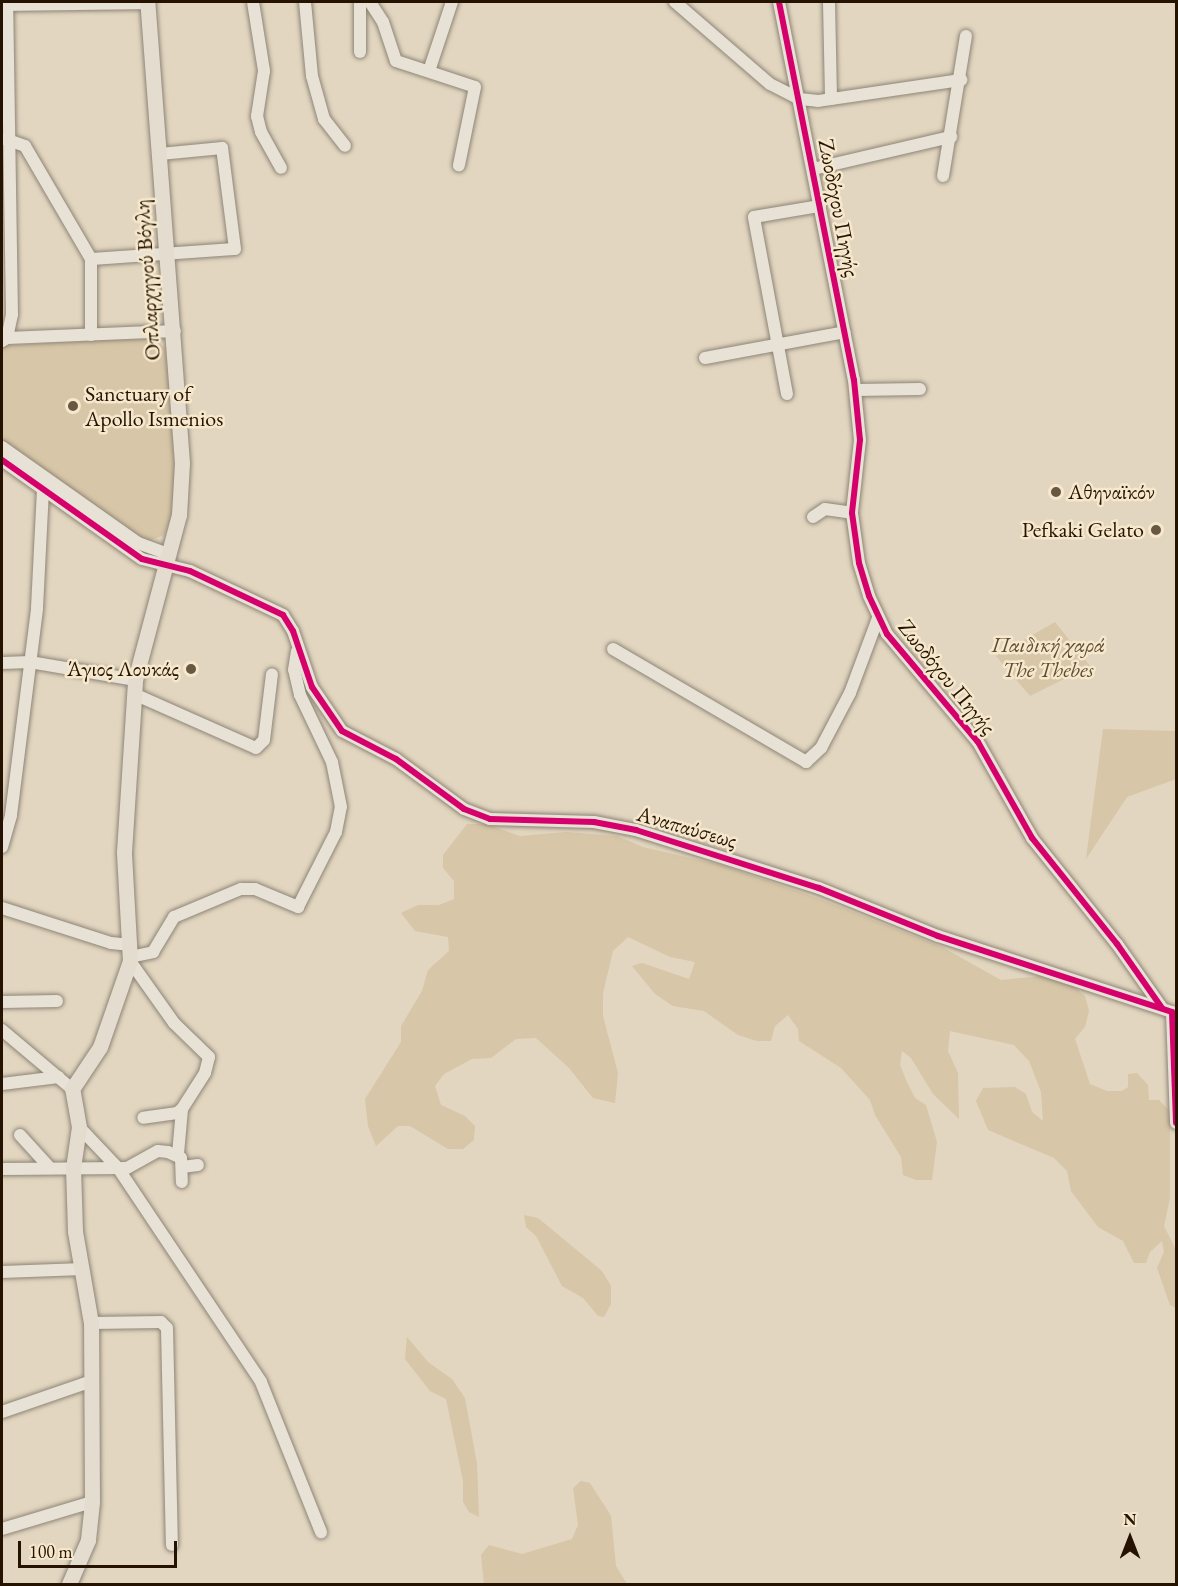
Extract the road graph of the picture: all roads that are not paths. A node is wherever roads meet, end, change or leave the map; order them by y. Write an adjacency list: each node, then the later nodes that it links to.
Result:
1 (147, 2): 10 (street); 20 (main road, Οπλαρχηγού Βόγλη)
2 (253, 2): 22 (street)
3 (305, 2): 19 (street)
4 (360, 2): 12 (street)
5 (370, 2): 13 (street)
6 (452, 2): 13 (street)
7 (675, 2): 15 (street)
8 (779, 2): 15 (street, Ζωοδόχου Πηγής)
9 (829, 2): 16 (street)
10 (7, 3): 18 (street)
11 (966, 36): 14 (street)
12 (360, 52)
13 (429, 71): 21 (street)
14 (961, 80): 16 (street); 17 (street)
15 (800, 99): 16 (street); 23 (street, Ζωοδόχου Πηγής)
16 (831, 99)
17 (951, 137): 23 (street); 24 (street)
18 (6, 139): 27 (street); 31 (street)
19 (345, 146)
20 (160, 154): 26 (main road, Οπλαρχηγού Βόγλη); 26 (street)
21 (459, 165)
22 (281, 168)
23 (813, 169): 25 (street, Ζωοδόχου Πηγής)
24 (943, 176)
25 (820, 206): 29 (street, Ζωοδόχου Πηγής); 32 (street)
26 (168, 252): 27 (street); 28 (main road, Οπλαρχηγού Βόγλη)
27 (91, 260): 30 (street)
28 (175, 331): 30 (street); 42 (main road, Οπλαρχηγού Βόγλη)
29 (845, 332): 32 (street); 35 (street, Ζωοδόχου Πηγής)
30 (91, 335): 31 (street)
31 (4, 339)
32 (776, 345): 33 (street); 36 (street)
33 (705, 358)
34 (920, 389): 35 (street)
35 (856, 390): 40 (street, Ζωοδόχου Πηγής)
36 (787, 394)
37 (2, 447): 39 (street)
38 (2, 460): 39 (street)
39 (40, 483): 42 (street, Αναπαύσεως); 46 (street)
40 (852, 513): 41 (street); 43 (street, Ζωοδόχου Πηγής)
41 (813, 517)
42 (167, 560): 44 (street, Αναπαύσεως); 49 (main road, Οπλαρχηγού Βόγλη)
43 (878, 618): 45 (street); 54 (street, Ζωοδόχου Πηγής)
44 (297, 647): 53 (street); 55 (street, Αναπαύσεως)
45 (613, 649)
46 (30, 662): 47 (street); 49 (street); 50 (street)
47 (2, 663)
48 (272, 674): 49 (street)
49 (135, 687): 53 (main road, Οπλαρχηγού Βόγλη)
50 (3, 834): 51 (street)
51 (2, 847)
52 (2, 908): 53 (street)
53 (130, 954): 62 (main road); 63 (street)
54 (1138, 977): 55 (street); 58 (street, Ζωοδόχου Πηγής)
55 (1120, 995): 58 (street, Αναπαύσεως)
56 (3, 999): 57 (street)
57 (57, 1001)
58 (1162, 1008): 65 (street)
59 (2, 1030): 60 (street)
60 (59, 1077): 61 (street); 62 (street)
61 (2, 1084)
62 (72, 1089): 66 (main road)
63 (182, 1109): 64 (street); 68 (street)
64 (143, 1118)
65 (1176, 1123)
66 (79, 1127): 72 (main road); 73 (street)
67 (20, 1135): 71 (street)
68 (178, 1154): 70 (street); 73 (street)
69 (198, 1165): 70 (street)
70 (182, 1167): 75 (street)
71 (50, 1168): 72 (street); 74 (street)
72 (73, 1168): 73 (street); 76 (main road)
73 (118, 1168): 83 (street)
74 (2, 1169)
75 (182, 1182)
76 (83, 1269): 77 (street); 78 (main road)
77 (2, 1272)
78 (91, 1323): 79 (main road); 84 (street)
79 (89, 1383): 80 (street); 81 (main road)
80 (2, 1412)
81 (92, 1502): 82 (street); 85 (main road)
82 (2, 1528)
83 (321, 1532)
84 (171, 1545)
85 (69, 1584)

